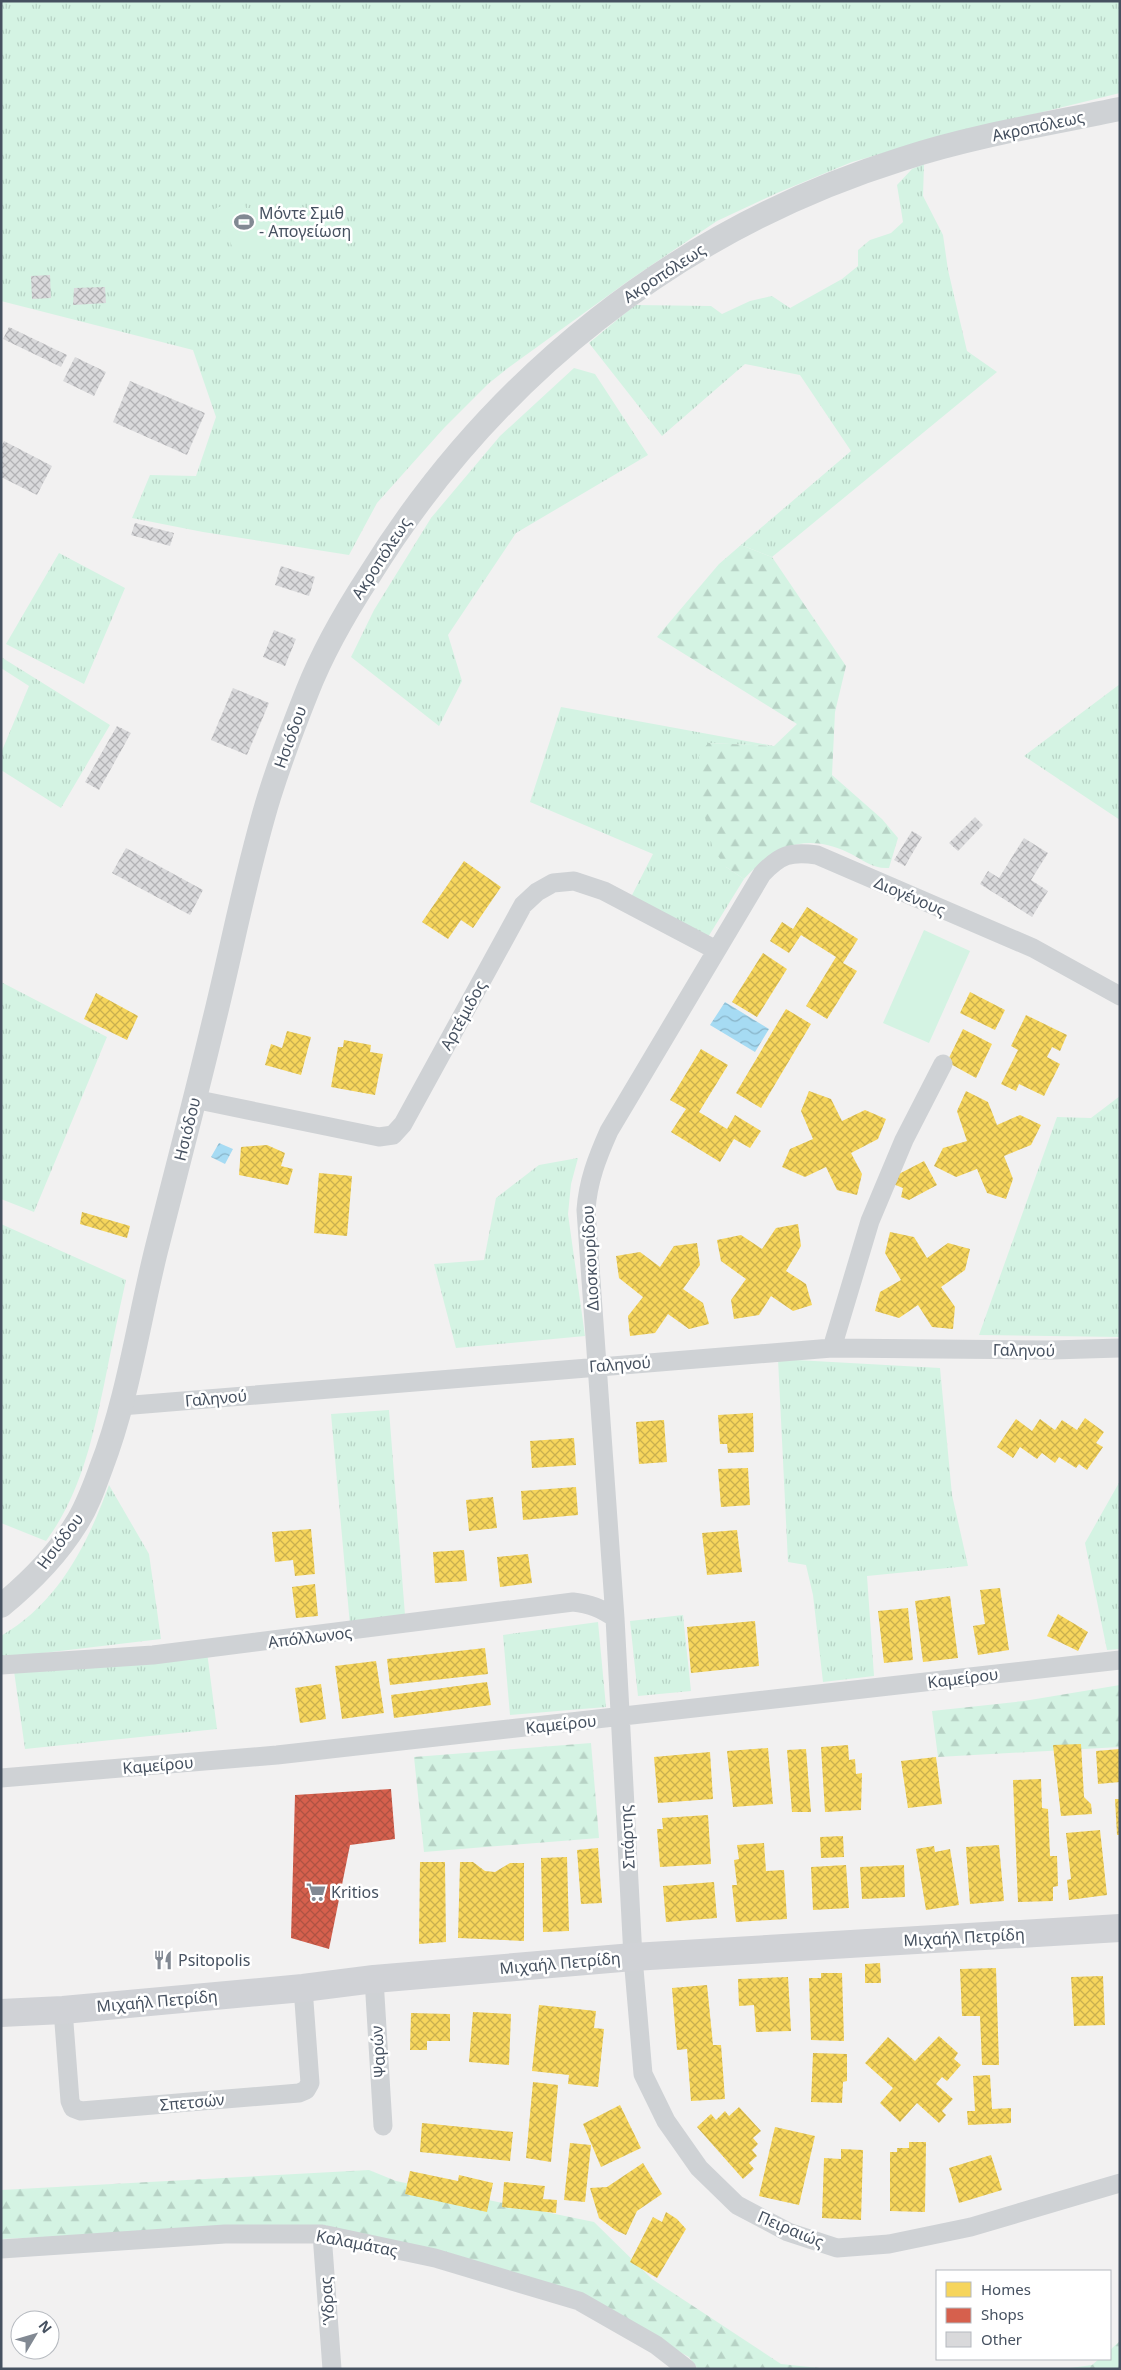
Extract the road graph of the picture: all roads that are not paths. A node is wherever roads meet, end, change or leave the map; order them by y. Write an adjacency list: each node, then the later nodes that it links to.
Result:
1 (1120, 109): 2 (street, Ακροπόλεως)
2 (336, 629): 7 (street, Ησιόδου)
3 (786, 855): 4 (street, Διοσκουρίδου); 5 (street, Διογένους)
4 (716, 950): 7 (street, Αρτέμιδος); 10 (street, Διοσκουρίδου)
5 (1120, 996)
6 (942, 1064): 8 (street)
7 (194, 1099): 11 (street, Ησιόδου)
8 (832, 1348): 9 (street, Γαληνού); 10 (street, Γαληνού)
9 (1120, 1348)
10 (596, 1366): 11 (street, Γαληνού); 13 (street, Διοσκουρίδου)
11 (121, 1406): 12 (street, Ησιόδου)
12 (1, 1606)
13 (615, 1618): 15 (street, Απόλλωνος); 16 (street, Διοσκουρίδου)
14 (1120, 1660): 16 (street, Καμείρου)
15 (1, 1665)
16 (621, 1718): 17 (street, Καμείρου); 19 (street, Σπάρτης)
17 (1, 1778)
18 (1120, 1928): 19 (main road, Μιχαήλ Πετρίδη)
19 (633, 1957): 20 (main road, Μιχαήλ Πετρίδη); 25 (street, Πειραιώς)
20 (374, 1979): 21 (main road, Μιχαήλ Πετρίδη); 24 (street, Ψαρών)
21 (303, 1988): 22 (main road, Μιχαήλ Πετρίδη); 22 (street, Σπετσών)
22 (63, 2010): 23 (main road, Μιχαήλ Πετρίδη)
23 (1, 2012)
24 (383, 2126)
25 (1120, 2183)
26 (322, 2234): 27 (street, Καλαμάτας); 28 (street, Ύδρας); 29 (street, Καλαμάτας)
27 (1, 2249)
28 (332, 2369)
29 (687, 2369)

